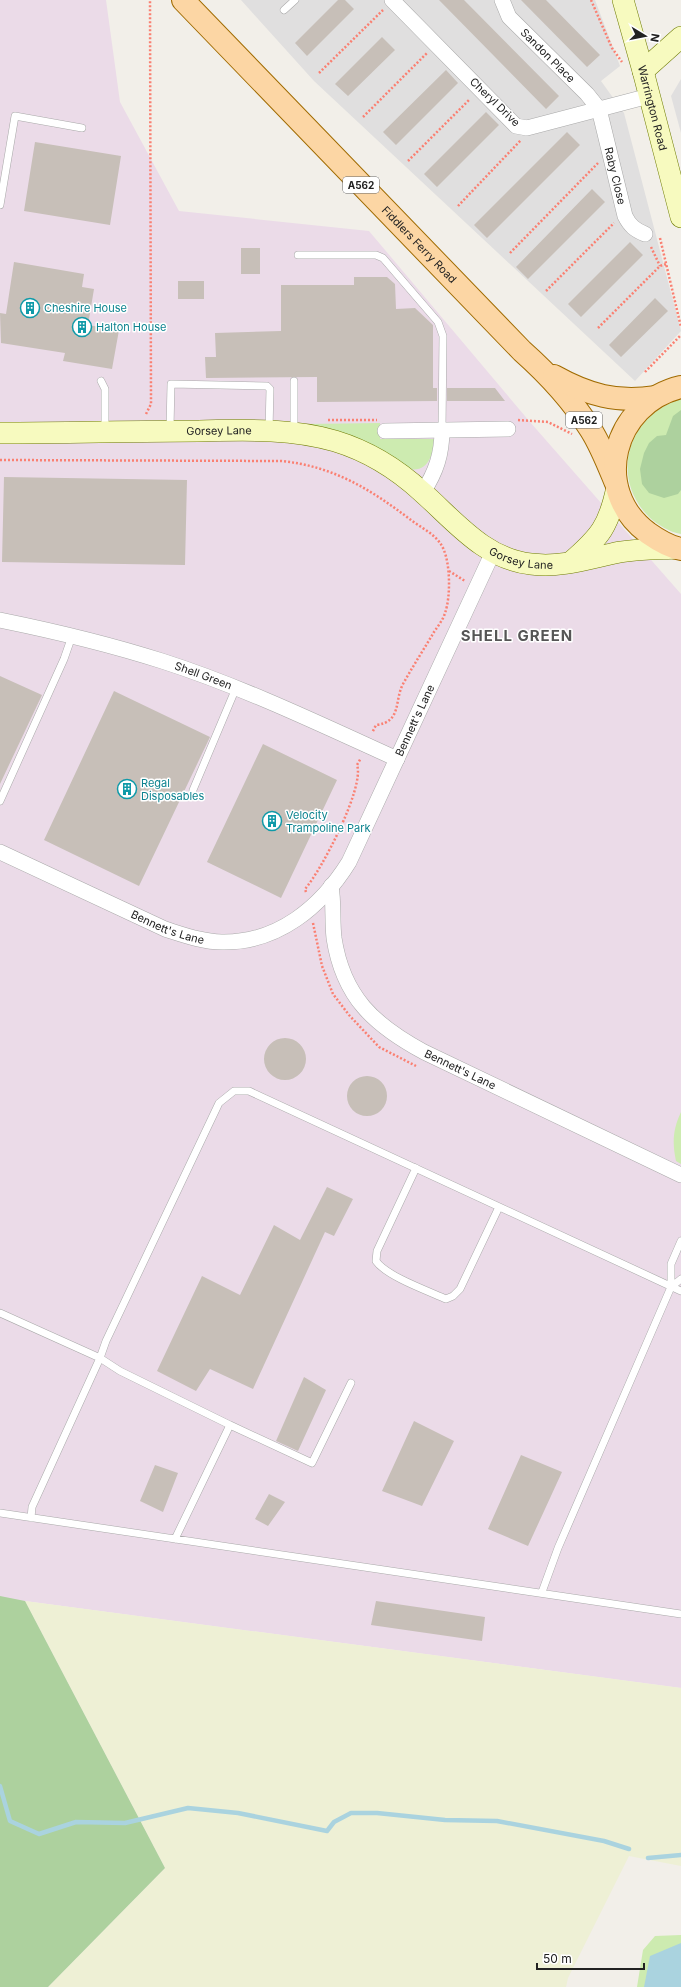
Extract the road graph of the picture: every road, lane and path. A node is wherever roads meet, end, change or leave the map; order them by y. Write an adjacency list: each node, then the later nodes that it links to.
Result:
1 (150, 0): 43 (path)
2 (183, 0): 34 (main road, Fiddlers Ferry Road / A562)
3 (295, 0): 8 (lane)
4 (392, 0): 10 (street, Cheryl Drive); 12 (path)
5 (502, 0): 15 (street, Sandon Place)
6 (591, 0): 11 (path)
7 (623, 0): 11 (street, Warrington Road)
8 (284, 10)
9 (681, 37): 11 (street)
10 (436, 44): 13 (street, Cheryl Drive); 16 (path)
11 (634, 68): 14 (street, Warrington Road)
12 (319, 73)
13 (480, 89): 18 (street, Cheryl Drive); 20 (path)
14 (649, 96): 15 (street, Cheryl Drive); 24 (street, Warrington Road)
15 (598, 109): 18 (street, Cheryl Drive); 19 (street, Raby Close)
16 (364, 117)
17 (82, 128): 21 (lane)
18 (527, 128): 22 (path)
19 (609, 151): 23 (street, Raby Close); 26 (path)
20 (408, 161)
21 (0, 205)
22 (458, 206)
23 (626, 216): 25 (street, Raby Close); 30 (path)
24 (681, 217)
25 (652, 236): 28 (path); 29 (path)
26 (510, 253)
27 (298, 255): 42 (lane)
28 (666, 264): 29 (path); 31 (path)
29 (660, 266): 32 (path)
30 (546, 291)
31 (681, 327)
32 (598, 328)
33 (681, 335): 35 (path)
34 (541, 368): 39 (main road, Fiddlers Ferry Road / A562); 52 (main road, Fiddlers Ferry Road / A562)
35 (645, 372)
36 (681, 375): 39 (street)
37 (101, 381): 47 (lane)
38 (294, 381): 49 (lane)
39 (667, 392): 52 (main road, A562)
40 (324, 420): 46 (path)
41 (508, 429): 42 (street); 50 (path)
42 (442, 430): 46 (street); 53 (street)
43 (139, 431): 44 (street, Gorsey Lane); 47 (street, Gorsey Lane)
44 (170, 431): 45 (street, Gorsey Lane); 45 (lane)
45 (269, 431): 49 (street, Gorsey Lane)
46 (385, 431)
47 (105, 432): 48 (street, Gorsey Lane)
48 (0, 433)
49 (294, 433): 53 (street, Gorsey Lane)
50 (576, 436)
51 (0, 460): 60 (path)
52 (616, 484): 54 (main road, A562); 56 (street, Gorsey Lane)
53 (422, 492): 55 (street, Gorsey Lane)
54 (680, 549): 56 (street, Gorsey Lane)
55 (493, 552): 56 (street, Gorsey Lane); 61 (street, Bennett's Lane)
56 (570, 563)
57 (0, 620): 58 (street, Shell Green)
58 (72, 636): 59 (street, Shell Green); 64 (lane)
59 (236, 688): 61 (street, Shell Green); 63 (lane)
60 (376, 725)
61 (397, 759): 66 (street, Bennett's Lane)
62 (357, 765): 67 (path)
63 (193, 790)
64 (0, 801)
65 (0, 852): 66 (street, Bennett's Lane)
66 (331, 886): 69 (street, Bennett's Lane)
67 (305, 889)
68 (416, 1168): 70 (lane); 70 (lane); 76 (lane)
69 (681, 1175)
70 (499, 1207): 73 (lane)
71 (681, 1241): 73 (lane)
72 (681, 1279): 73 (lane)
73 (671, 1287): 74 (lane); 82 (lane)
74 (681, 1291)
75 (0, 1313): 76 (lane)
76 (100, 1358): 78 (lane); 80 (lane)
77 (351, 1383): 78 (lane)
78 (230, 1425): 81 (lane)
79 (0, 1514): 80 (lane)
80 (31, 1518): 81 (lane)
81 (175, 1539): 82 (lane)
82 (542, 1592): 83 (lane)
83 (681, 1614)

